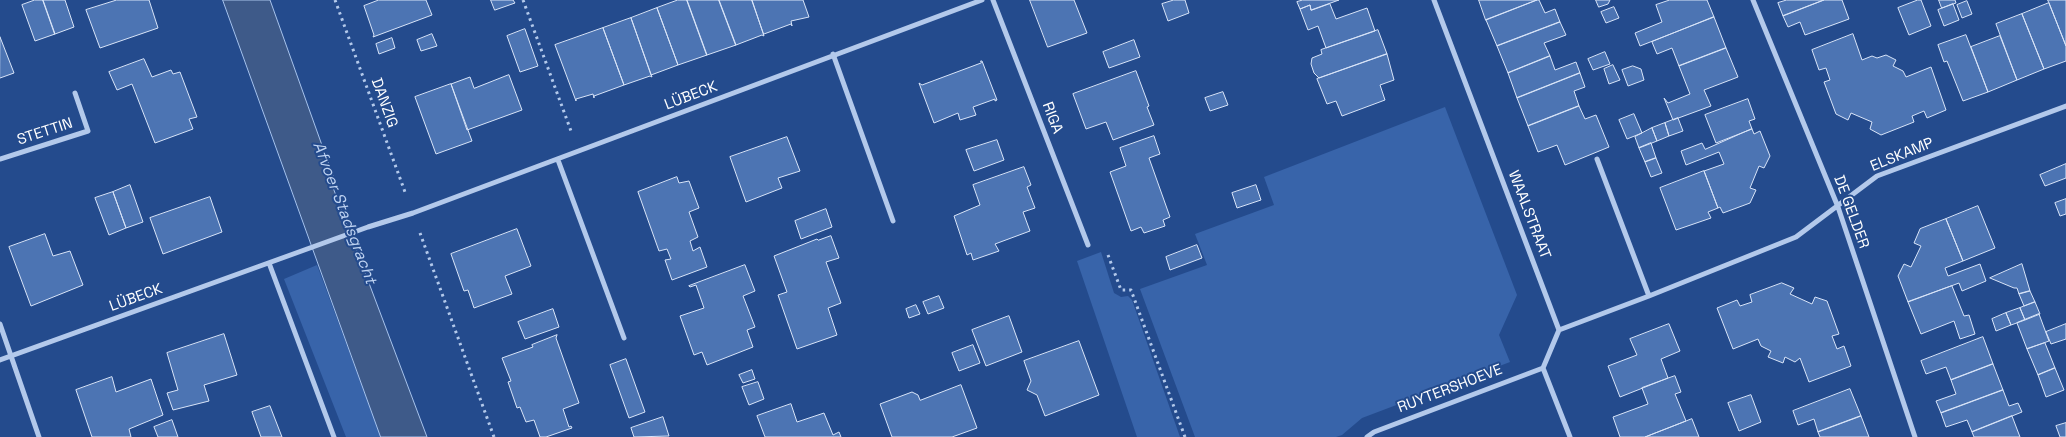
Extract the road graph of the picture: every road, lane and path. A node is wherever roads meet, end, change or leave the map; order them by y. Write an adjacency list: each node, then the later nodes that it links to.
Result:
1 (335, 0): 15 (path, DANZIG)
2 (523, 0): 10 (path)
3 (982, 0): 7 (street, LÜBECK)
4 (993, 0): 17 (street, RIGA)
5 (1434, 0): 21 (street, WAALSTRAAT)
6 (1753, 0): 14 (street, DE GELDER)
7 (832, 54): 10 (street, LÜBECK); 16 (street)
8 (75, 92): 11 (street, STETTIN)
9 (2066, 106): 14 (street, ELSKAMP)
10 (579, 152): 13 (street, LÜBECK)
11 (0, 159)
12 (1597, 159): 19 (street)
13 (558, 160): 15 (street, LÜBECK); 22 (street)
14 (1838, 207): 19 (street, ELSKAMP); 32 (street, DE GELDER)
15 (413, 213): 18 (street, LÜBECK); 28 (path)
16 (893, 221)
17 (1088, 245): 29 (path)
18 (269, 263): 23 (street, LÜBECK); 27 (street)
19 (1649, 296): 21 (street, ELSKAMP)
20 (0, 324): 23 (street)
21 (1559, 330): 25 (street)
22 (624, 338)
23 (12, 356): 24 (street, LÜBECK); 26 (street)
24 (0, 360)
25 (1543, 368): 30 (street, RUYTERSHOEVE); 31 (street)
26 (39, 437)
27 (334, 437)
28 (494, 437)
29 (1185, 437)
30 (1367, 437)
31 (1570, 437)
32 (1915, 437)

